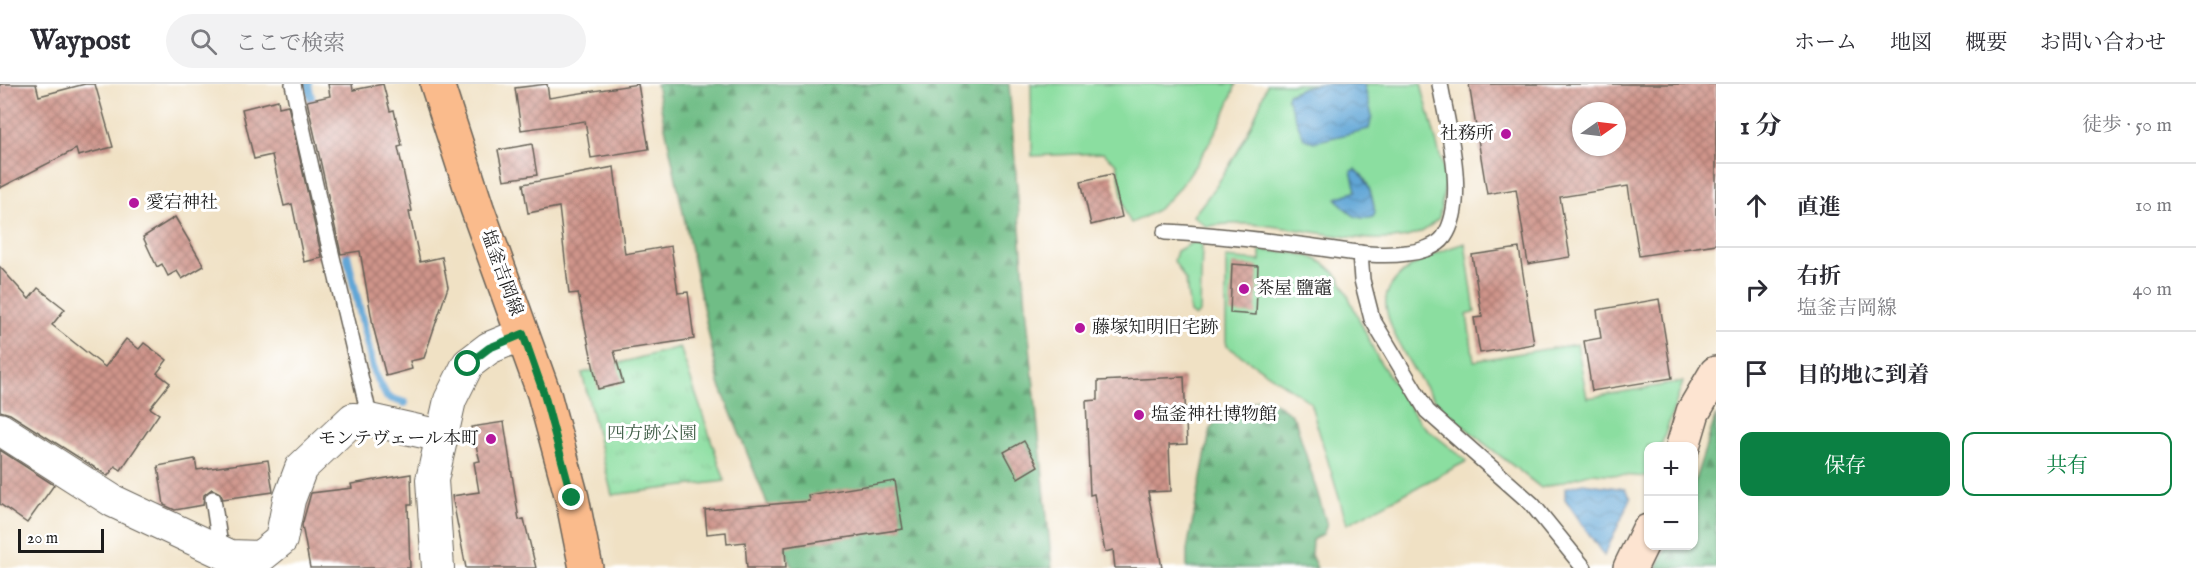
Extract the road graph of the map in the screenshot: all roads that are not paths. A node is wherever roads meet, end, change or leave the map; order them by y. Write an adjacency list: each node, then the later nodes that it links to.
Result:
1 (293, 84): 8 (lane)
2 (437, 84): 6 (main road, 塩釜吉岡線)
3 (1440, 84): 5 (lane)
4 (1165, 232): 5 (lane)
5 (1360, 253): 17 (lane)
6 (523, 334): 10 (street); 16 (main road, 塩釜吉岡線)
7 (1716, 373): 11 (street)
8 (370, 420): 10 (street); 14 (street)
9 (0, 429): 14 (street)
10 (441, 436): 15 (street)
11 (1684, 442)
12 (213, 499): 14 (lane)
13 (1644, 539): 18 (street)
14 (221, 552)
15 (438, 568)
16 (586, 568)
17 (1584, 568)
18 (1630, 568)

